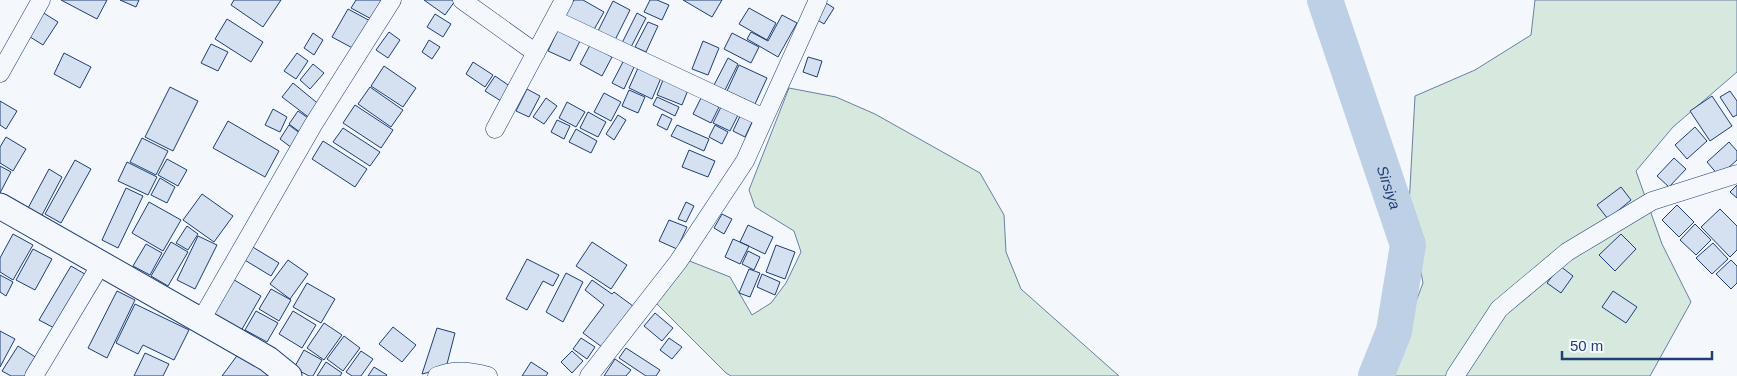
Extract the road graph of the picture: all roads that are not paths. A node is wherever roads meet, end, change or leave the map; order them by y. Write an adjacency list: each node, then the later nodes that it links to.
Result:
1 (42, 0): 8 (street)
2 (392, 0): 14 (street)
3 (462, 0): 7 (street)
4 (564, 0): 6 (street)
5 (818, 0): 9 (street)
6 (555, 20): 7 (street); 9 (street)
7 (536, 53): 10 (street)
8 (0, 73)
9 (764, 118): 19 (street)
10 (495, 129)
11 (1737, 174): 20 (street)
12 (0, 206): 13 (street)
13 (101, 264): 14 (street); 15 (street)
14 (201, 320): 16 (street)
15 (34, 376)
16 (289, 376)
17 (437, 376): 18 (street)
18 (488, 376)
19 (589, 376)
20 (1455, 376)

